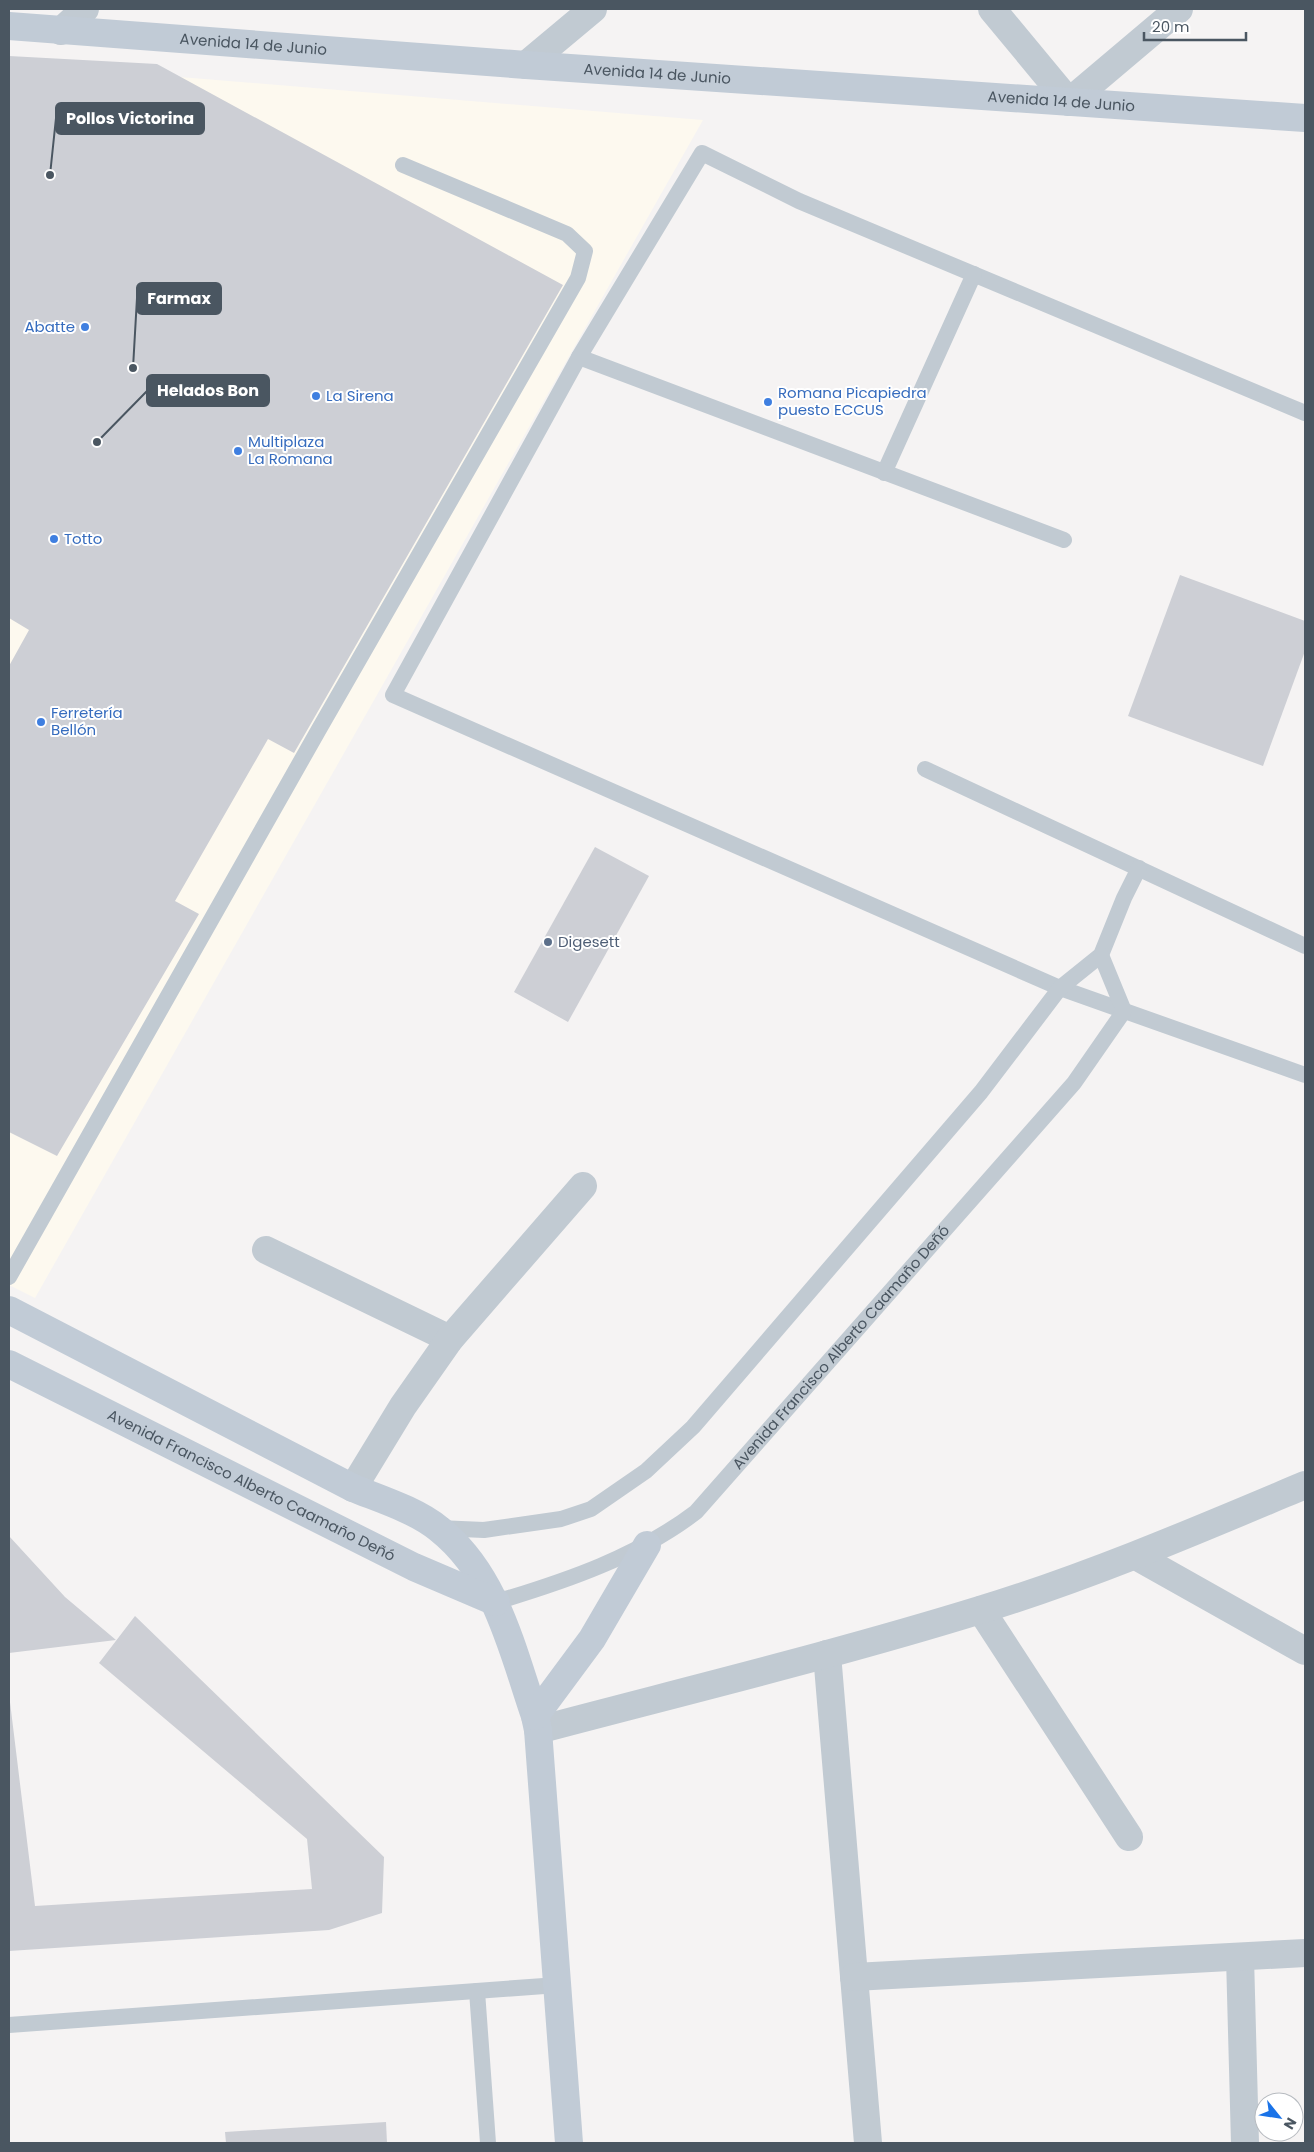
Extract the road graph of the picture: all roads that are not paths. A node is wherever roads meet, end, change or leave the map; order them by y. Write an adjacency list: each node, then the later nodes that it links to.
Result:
1 (85, 9): 6 (street)
2 (593, 9): 7 (street)
3 (992, 9): 8 (street)
4 (1179, 9): 8 (street)
5 (9, 26): 6 (street, Avenida 14 de Junio)
6 (61, 31): 7 (street, Avenida 14 de Junio)
7 (526, 65): 8 (street, Avenida 14 de Junio)
8 (1069, 102): 9 (street, Avenida 14 de Junio)
9 (1305, 118)
10 (402, 164): 25 (lane)
11 (974, 274): 12 (lane); 13 (lane); 14 (lane)
12 (579, 357): 14 (lane); 20 (lane)
13 (1305, 413)
14 (884, 473): 15 (lane)
15 (1064, 540)
16 (925, 769): 17 (lane)
17 (1139, 868): 18 (lane); 19 (lane)
18 (1305, 946)
19 (1102, 955): 20 (lane); 21 (lane)
20 (1060, 988): 21 (lane); 31 (lane)
21 (1124, 1011): 22 (lane); 32 (lane, Avenida Francisco Alberto Caamaño Deñó)
22 (1305, 1075)
23 (582, 1186): 27 (street)
24 (266, 1250): 27 (street)
25 (9, 1278)
26 (9, 1310): 30 (street)
27 (450, 1339): 30 (street)
28 (9, 1364): 34 (street, Avenida Francisco Alberto Caamaño Deñó)
29 (1305, 1485): 33 (street)
30 (353, 1488): 31 (street)
31 (438, 1528): 34 (street)
32 (646, 1545): 34 (lane, Avenida Francisco Alberto Caamaño Deñó); 38 (street)
33 (1136, 1556): 35 (street); 36 (street)
34 (496, 1602): 38 (street)
35 (981, 1610): 37 (street); 39 (street)
36 (1305, 1651)
37 (827, 1654): 38 (street); 42 (street)
38 (536, 1723): 43 (street)
39 (1129, 1837)
40 (1305, 1953): 41 (street)
41 (1240, 1957): 42 (street); 49 (street)
42 (854, 1977): 48 (street)
43 (558, 1985): 44 (lane); 47 (street)
44 (477, 1991): 45 (lane); 46 (lane)
45 (9, 2025)
46 (488, 2143)
47 (569, 2143)
48 (868, 2143)
49 (1245, 2143)

